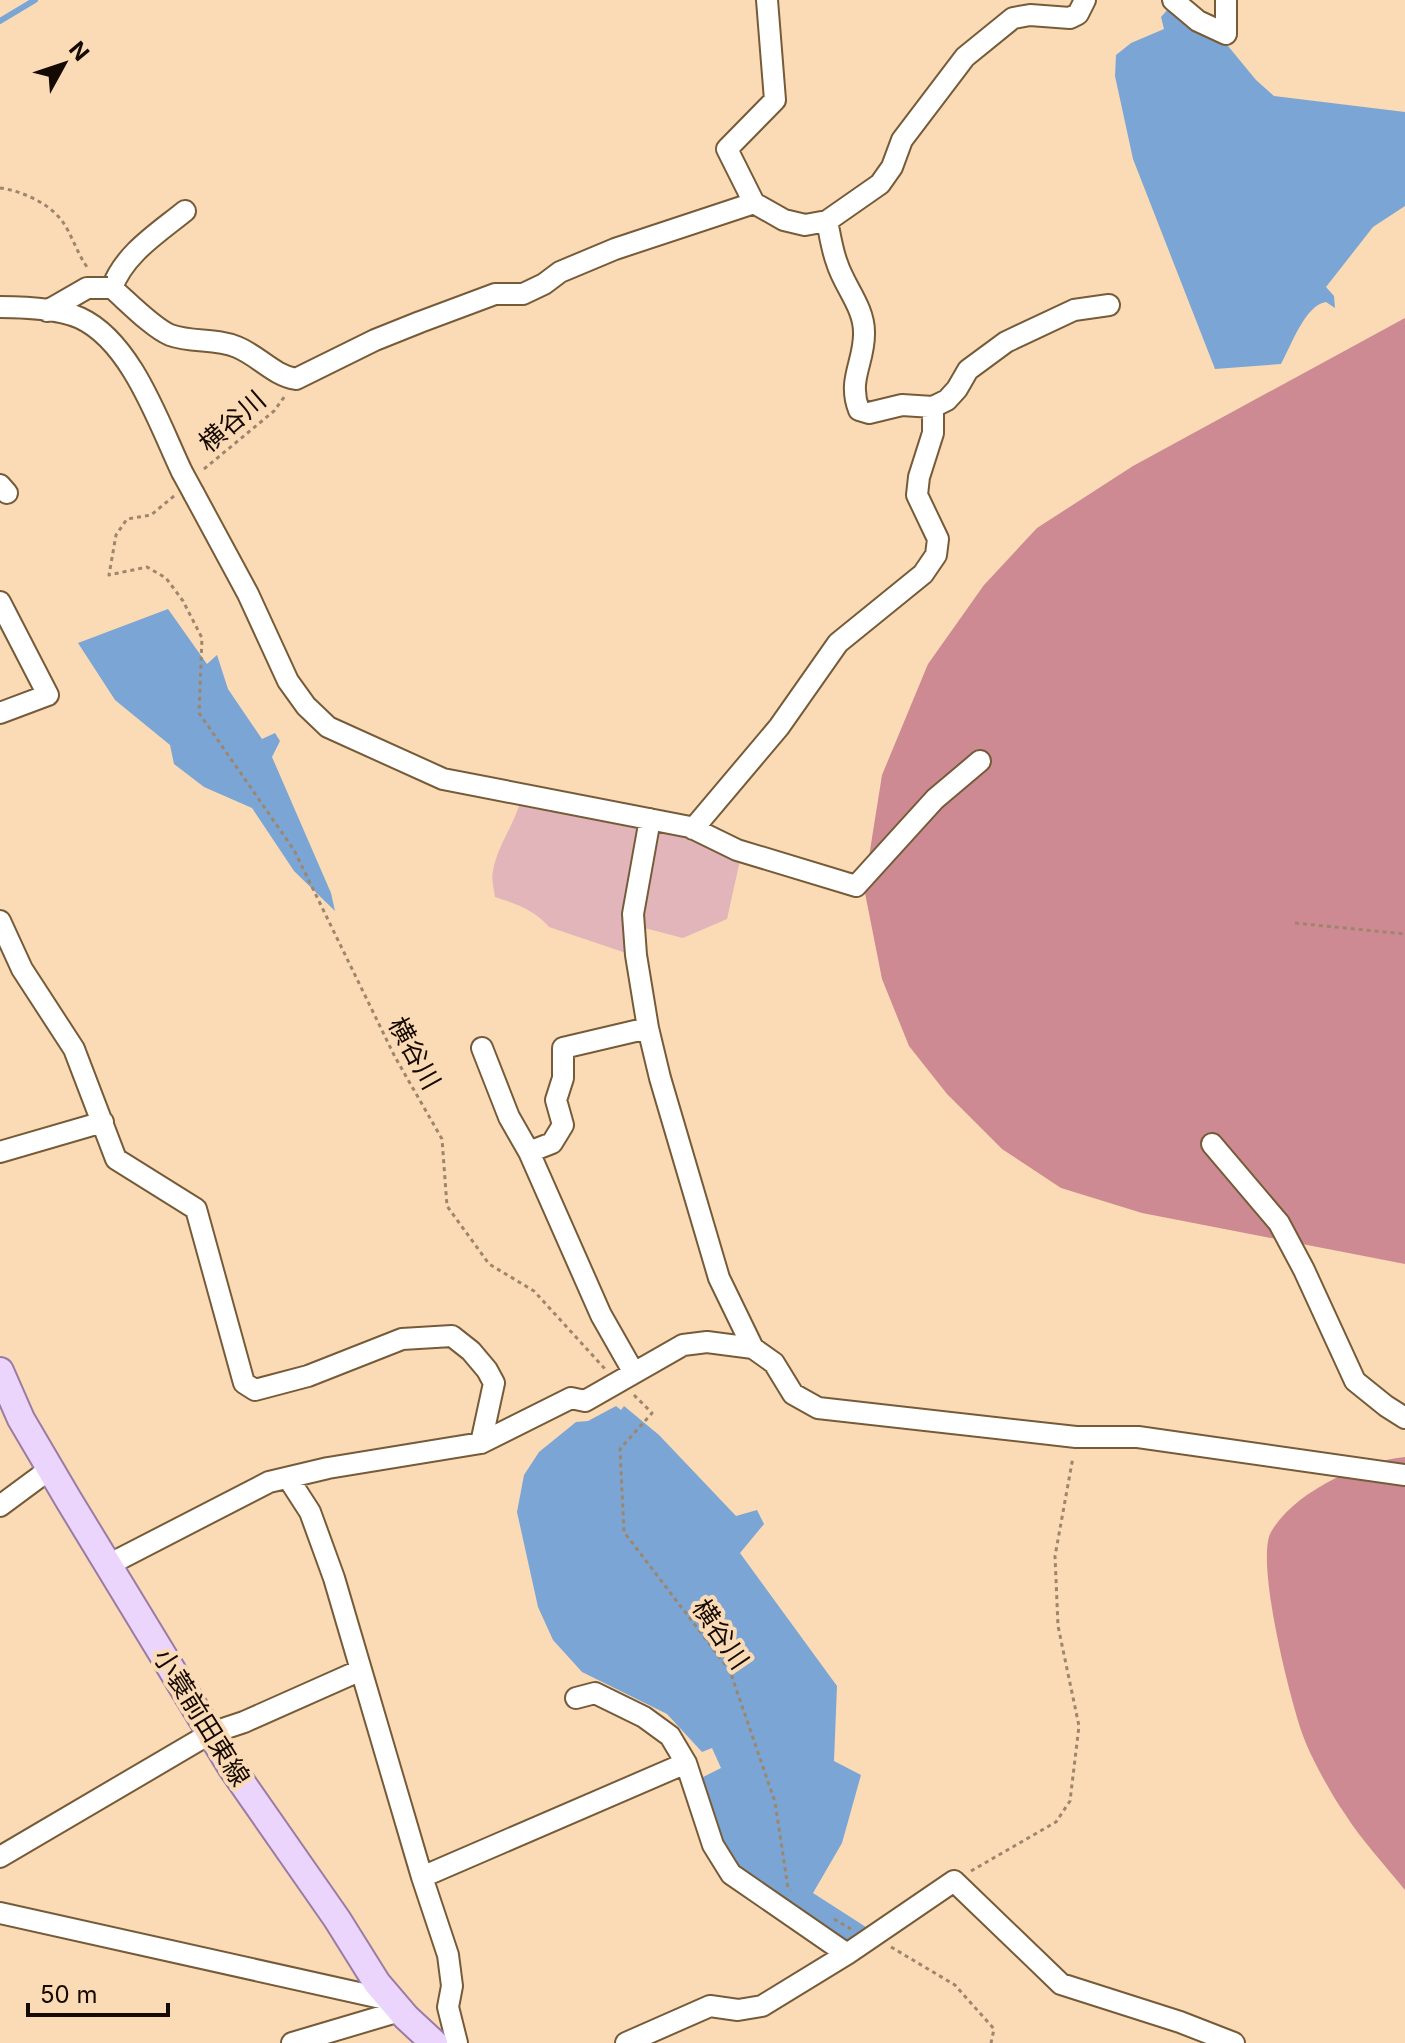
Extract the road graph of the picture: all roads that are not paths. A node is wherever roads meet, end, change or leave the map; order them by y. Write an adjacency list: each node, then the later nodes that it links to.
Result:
1 (767, 0): 5 (street)
2 (1085, 0): 7 (street)
3 (1173, 0): 4 (street)
4 (1226, 0)
5 (754, 203): 7 (street); 8 (street)
6 (185, 211): 8 (street)
7 (827, 221): 12 (street)
8 (102, 285): 11 (street)
9 (1109, 305): 12 (street)
10 (0, 307): 11 (street)
11 (47, 311): 16 (street)
12 (933, 407): 17 (street)
13 (0, 602): 14 (street)
14 (0, 713)
15 (980, 761): 17 (street)
16 (650, 819): 17 (street); 19 (street)
17 (693, 829)
18 (0, 921): 21 (street)
19 (648, 1028): 24 (street); 25 (street)
20 (482, 1048): 24 (street)
21 (103, 1122): 23 (street); 29 (street)
22 (1212, 1144): 28 (street)
23 (0, 1152)
24 (529, 1152): 27 (street)
25 (753, 1348): 27 (street); 31 (street)
26 (0, 1371): 30 (main road, 小蓑前田東線)
27 (627, 1377): 29 (street)
28 (1405, 1418)
29 (481, 1443): 32 (street)
30 (50, 1469): 33 (street); 34 (main road, 小蓑前田東線)
31 (1405, 1475)
32 (288, 1478): 34 (street); 35 (street)
33 (0, 1506)
34 (108, 1565): 37 (main road, 小蓑前田東線)
35 (361, 1670): 37 (street); 40 (street)
36 (576, 1698): 38 (street)
37 (211, 1733): 39 (street); 43 (main road, 小蓑前田東線)
38 (686, 1763): 40 (street); 42 (street)
39 (0, 1857)
40 (422, 1877): 46 (street)
41 (0, 1913): 43 (street)
42 (847, 1954): 47 (street); 48 (street)
43 (395, 2005): 44 (street); 45 (main road, 小蓑前田東線)
44 (292, 2043)
45 (434, 2043)
46 (457, 2043)
47 (626, 2043)
48 (1234, 2043)

